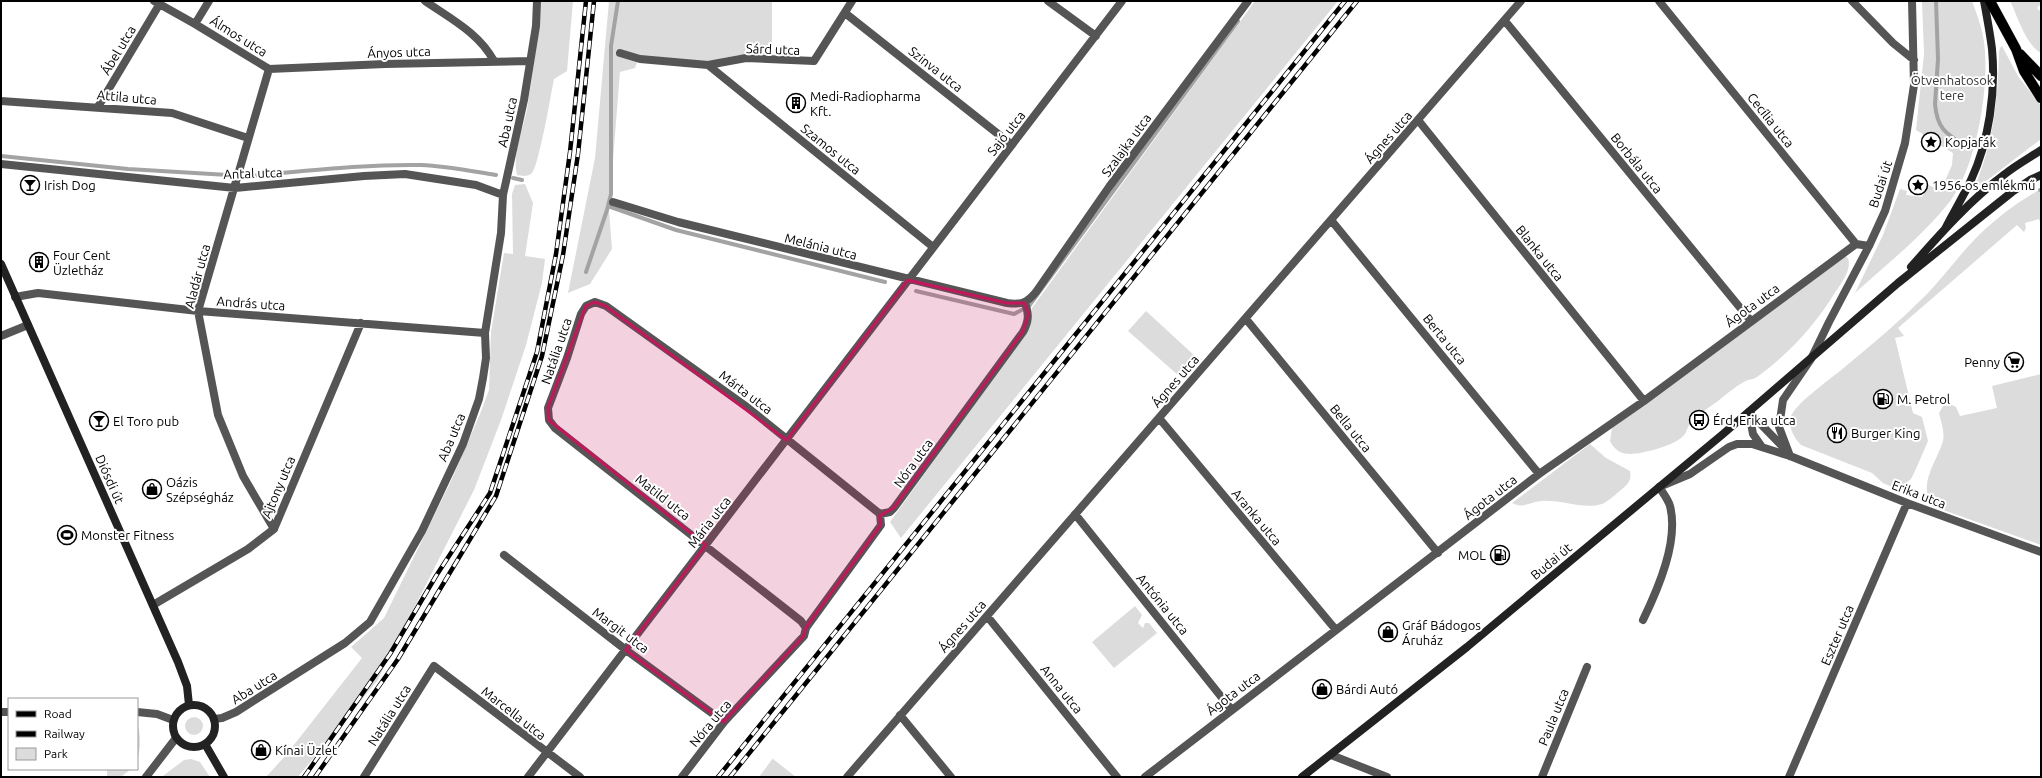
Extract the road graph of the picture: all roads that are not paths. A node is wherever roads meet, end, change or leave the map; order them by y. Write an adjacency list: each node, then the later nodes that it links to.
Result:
1 (209, 1): 17 (street)
2 (425, 1): 22 (street)
3 (537, 1): 23 (street, Aba utca)
4 (852, 1): 15 (street, Sárd utca)
5 (1048, 1): 18 (street)
6 (1122, 1): 18 (street, Sajó utca)
7 (1248, 1): 50 (street, Szalajka utca)
8 (1521, 1): 16 (street, Ágnes utca)
9 (1659, 1): 42 (street, Cecília utca)
10 (1852, 1): 21 (street)
11 (1912, 1): 21 (street, Budai út)
12 (1984, 1): 41 (main road)
13 (1990, 1): 19 (main road)
14 (156, 3): 17 (street, Álmos utca); 30 (street, Ábel utca)
15 (845, 13): 25 (street, Sárd utca); 33 (street, Szinva utca)
16 (1505, 21): 31 (street, Ágnes utca); 53 (street, Borbála utca)
17 (195, 24): 26 (street, Álmos utca)
18 (1096, 36): 33 (street, Sajó utca)
19 (2016, 49): 24 (main road); 27 (main road); 28 (main road)
20 (620, 53): 25 (street)
21 (1914, 60): 43 (street, Budai út)
22 (494, 61): 23 (street, Ányos utca); 26 (street, Ányos utca)
23 (530, 61): 38 (street, Aba utca)
24 (2041, 64)
25 (708, 65): 44 (street, Szamos utca)
26 (269, 69): 32 (street, Aladár utca)
27 (2041, 76)
28 (2041, 98)
29 (1, 100): 30 (street, Attila utca)
30 (98, 107): 32 (street, Attila utca)
31 (1418, 120): 40 (street, Ágnes utca); 59 (street, Blanka utca)
32 (248, 138): 37 (street, Aladár utca)
33 (1012, 145): 44 (street, Sajó utca)
34 (2041, 150): 41 (main road, Budai út)
35 (1, 164): 37 (street, Antal utca)
36 (2041, 175): 47 (main road, Budai út)
37 (235, 188): 38 (street, Antal utca); 51 (street, Aladár utca)
38 (503, 195): 56 (street, Aba utca)
39 (612, 202): 46 (street, Melánia utca)
40 (1331, 220): 52 (street, Ágnes utca); 66 (street, Berta utca)
41 (1945, 229): 47 (main road, Budai út)
42 (1856, 244): 43 (street); 53 (street, Ágota utca)
43 (1869, 246): 58 (street, Budai út)
44 (933, 247): 46 (street, Sajó utca)
45 (1, 264): 48 (main road, Diósdi út)
46 (908, 280): 50 (street, Melánia utca); 63 (street, Mária utca)
47 (1898, 283): 58 (main road, Budai út)
48 (15, 296): 51 (street, András utca); 55 (main road, Diósdi út)
49 (590, 303): 60 (street, Natália utca); 63 (street, Márta utca)
50 (1025, 303): 69 (street, Nóra utca)
51 (198, 311): 54 (street, András utca); 71 (street, Aladár utca)
52 (1246, 319): 62 (street, Ágnes utca); 74 (street, Bella utca)
53 (1751, 321): 59 (street, Ágota utca)
54 (360, 323): 56 (street, András utca); 71 (street, Ajtony utca)
55 (28, 325): 57 (street); 76 (main road, Diósdi út)
56 (485, 333): 89 (street, Aba utca)
57 (1, 336)
58 (1811, 359): 61 (main road, Budai út); 65 (street)
59 (1644, 401): 66 (street, Ágota utca)
60 (548, 408): 72 (street, Matild utca)
61 (1749, 412): 64 (street); 65 (street, Erika utca); 67 (main road, Budai út)
62 (1159, 418): 70 (street, Ágnes utca); 80 (street, Aranka utca)
63 (788, 440): 69 (street, Márta utca); 72 (street, Mária utca)
64 (1762, 447): 65 (street, Erika utca); 67 (street, Erika utca)
65 (1790, 456): 68 (street, Erika utca)
66 (1539, 474): 74 (street, Ágota utca)
67 (1659, 487): 78 (street); 94 (main road, Budai út)
68 (1906, 503): 73 (street, Erika utca); 108 (street, Eszter utca)
69 (880, 514): 79 (street, Nóra utca)
70 (1075, 514): 77 (street, Ágnes utca); 85 (street, Antónia utca)
71 (274, 529): 76 (street, Ajtony utca)
72 (706, 545): 79 (street, Matild utca); 81 (street, Mária utca)
73 (2041, 552)
74 (1438, 553): 80 (street, Ágota utca)
75 (504, 555): 81 (street, Margit utca)
76 (153, 605): 84 (main road, Diósdi út)
77 (987, 616): 87 (street, Ágnes utca); 103 (street, Anna utca)
78 (1643, 620)
79 (806, 630): 90 (street, Nóra utca)
80 (1336, 630): 85 (street, Ágota utca)
81 (626, 650): 90 (street, Margit utca); 93 (street, Mária utca)
82 (434, 666): 93 (street, Marcella utca); 95 (street, Natália utca)
83 (1587, 667): 107 (street, Paula utca)
84 (189, 705): 88 (main road); 89 (main road)
85 (1231, 710): 104 (street, Ágota utca)
86 (138, 712): 88 (street)
87 (900, 715): 101 (street, Ágnes utca); 102 (street)
88 (174, 720): 91 (main road)
89 (214, 720): 92 (main road)
90 (724, 722): 100 (street, Nóra utca)
91 (176, 738): 92 (main road); 96 (street)
92 (205, 744): 97 (main road)
93 (546, 753): 98 (street, Mária utca); 99 (street, Marcella utca)
94 (1331, 755): 105 (main road, Budai út); 106 (street)
95 (366, 776)
96 (146, 777)
97 (224, 777)
98 (528, 777)
99 (580, 777)
100 (682, 777)
101 (847, 777)
102 (950, 777)
103 (1117, 777)
104 (1145, 777)
105 (1302, 777)
106 (1386, 777)
107 (1542, 777)
108 (1790, 777)

